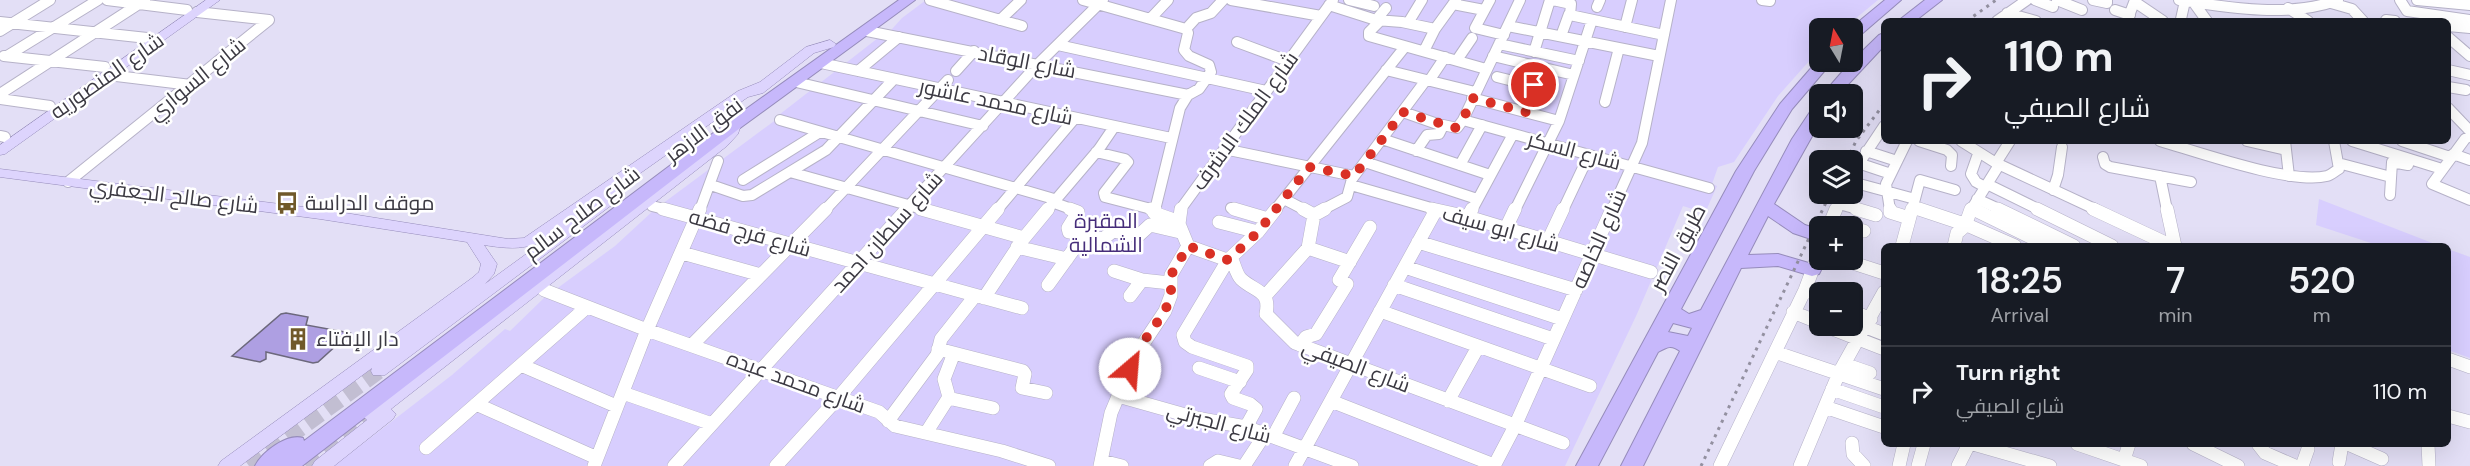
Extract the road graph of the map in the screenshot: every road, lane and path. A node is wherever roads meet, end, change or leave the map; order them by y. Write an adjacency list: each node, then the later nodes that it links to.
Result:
1 (50, 0): 69 (street)
2 (98, 0): 71 (street)
3 (107, 0): 33 (street)
4 (214, 0): 42 (main road, شارع المنصوريه)
5 (887, 0): 94 (highway, شارع صلاح سالم)
6 (908, 0): 81 (highway, شارع صلاح سالم)
7 (930, 0): 64 (street)
8 (1021, 0): 64 (street)
9 (1083, 0): 34 (street)
10 (1168, 0): 52 (street)
11 (1223, 0): 77 (street)
12 (1231, 0): 50 (street)
13 (1349, 0): 39 (street)
14 (1406, 0): 40 (street)
15 (1490, 0): 45 (street)
16 (1520, 0): 85 (street)
17 (1556, 0): 49 (street); 83 (street)
18 (1632, 0): 75 (street)
19 (1671, 0): 86 (street, شارع الخاصه)
20 (1894, 0): 73 (highway)
21 (1935, 0): 53 (highway)
22 (2027, 0): 48 (street)
23 (2035, 0): 37 (street)
24 (2093, 0): 25 (street)
25 (2107, 0)
26 (2277, 0): 44 (street)
27 (2400, 0): 51 (street)
28 (2417, 0): 32 (street)
29 (2135, 1): 56 (street); 57 (street)
30 (2186, 1): 38 (street); 58 (street); 59 (street)
31 (2334, 1): 44 (street); 62 (street)
32 (2442, 1): 41 (street)
33 (142, 2): 42 (street); 82 (street)
34 (1101, 2): 52 (street); 95 (street, شارع سلطان احمد)
35 (1454, 2): 45 (street); 78 (street)
36 (1331, 3): 50 (street, شارع الملك الاشرف); 65 (street)
37 (2055, 3): 46 (street)
38 (2212, 3): 44 (street); 60 (street)
39 (1374, 6)
40 (1421, 6): 70 (street)
41 (2470, 6)
42 (195, 7): 89 (main road, شارع المنصوريه); 114 (main road, شارع المنصوريه); 129 (street, شارع السواري)
43 (1386, 8): 65 (street)
44 (2288, 8): 61 (street)
45 (1484, 10): 84 (street)
46 (2082, 10)
47 (2115, 10): 56 (street)
48 (2007, 13): 54 (street); 55 (street)
49 (1569, 14): 66 (street); 87 (street)
50 (1321, 16): 108 (street, شارع الملك الاشرف)
51 (2431, 17)
52 (1151, 18): 77 (street)
53 (1909, 18)
54 (2001, 18)
55 (2025, 18)
56 (2129, 18)
57 (2159, 18)
58 (2181, 18)
59 (2205, 18)
60 (2219, 18)
61 (2303, 18)
62 (2360, 18)
63 (2451, 19): 67 (street)
64 (1000, 20): 72 (street)
65 (1378, 20): 70 (street); 96 (street)
66 (1592, 20): 75 (street); 91 (street)
67 (2470, 20)
68 (0, 22): 69 (street)
69 (12, 23): 71 (street); 80 (street)
70 (1408, 23): 78 (street)
71 (52, 26): 82 (street); 101 (street)
72 (1022, 26)
73 (1863, 26)
74 (2451, 26): 76 (street)
75 (1624, 27): 86 (street)
76 (2470, 28)
77 (1186, 29): 121 (street)
78 (1436, 29): 99 (street)
79 (1463, 29): 84 (street)
80 (0, 31)
81 (867, 31): 88 (street, شارع الوقاد); 110 (highway, شارع صلاح سالم)
82 (98, 32): 89 (street); 106 (street)
83 (1540, 32): 85 (street); 87 (street); 100 (street)
84 (1474, 34): 85 (street); 105 (street)
85 (1504, 35): 100 (street); 109 (street)
86 (1664, 35): 102 (street, شارع الخاصه)
87 (1561, 36): 91 (street)
88 (899, 37): 98 (street, شارع الوقاد); 115 (street)
89 (147, 38): 114 (main road, شارع المنصوريه)
90 (2451, 40): 103 (street)
91 (1584, 41): 97 (street); 107 (street)
92 (1881, 41): 128 (highway)
93 (1237, 42): 108 (street)
94 (830, 44): 130 (main road, نفق الازهر); 380 (highway, شارع صلاح سالم)
95 (1059, 45): 111 (street, شارع سلطان احمد); 121 (street)
96 (1404, 48): 99 (street); 113 (street)
97 (1619, 48): 102 (street); 140 (street)
98 (974, 51): 111 (street, شارع الوقاد); 116 (street)
99 (1424, 51): 104 (street)
100 (1534, 52): 107 (street)
101 (3, 56): 106 (street)
102 (1659, 56): 201 (street, شارع الخاصه)
103 (2470, 56)
104 (1445, 57): 105 (street); 125 (street)
105 (1457, 60): 109 (street)
106 (52, 61): 114 (street); 135 (street)
107 (1579, 61): 119 (street)
108 (1288, 62): 134 (street, شارع الملك الاشرف)
109 (1490, 62): 112 (street); 137 (street)
110 (821, 63): 115 (street, شارع محمد عاشور); 127 (highway, شارع صلاح سالم)
111 (1038, 64): 136 (street, شارع الوقاد); 141 (street, شارع سلطان احمد)
112 (1517, 65): 119 (street); 126 (street)
113 (1386, 70): 125 (street); 200 (street)
114 (107, 71): 129 (street); 142 (main road, شارع المنصوريه); 158 (main road, شارع المنصوريه)
115 (858, 71): 123 (street, شارع محمد عاشور)
116 (956, 71)
117 (2451, 71): 120 (street)
118 (1816, 72): 300 (highway, طريق النصر)
119 (1574, 75): 151 (street)
120 (2470, 75)
121 (1207, 78): 134 (street); 136 (street)
122 (1497, 78): 126 (street)
123 (894, 80): 132 (street, شارع محمد عاشور); 139 (street)
124 (948, 80): 132 (street)
125 (1428, 80): 137 (street); 144 (street)
126 (1511, 81): 145 (street)
127 (795, 82): 139 (street); 152 (highway, شارع صلاح سالم)
128 (1840, 84)
129 (191, 85): 215 (street, شارع السواري)
130 (764, 85): 254 (main road, شارع صالح الجعفري); 327 (main road, نفق الازهر)
131 (2451, 88): 133 (street)
132 (939, 90): 141 (street, شارع محمد عاشور); 143 (street)
133 (2466, 90)
134 (1266, 91): 181 (street, شارع الملك الاشرف)
135 (0, 94)
136 (1188, 95): 166 (street)
137 (1473, 95): 145 (street); 150 (street)
138 (0, 99): 142 (street)
139 (875, 100): 143 (street); 164 (street)
140 (1605, 102)
141 (1004, 103): 148 (street, شارع محمد عاشور); 155 (street, شارع سلطان احمد)
142 (50, 106): 158 (main road, شارع المنصوريه)
143 (919, 111): 155 (street); 182 (street)
144 (1403, 112): 153 (street); 167 (street)
145 (1526, 112): 151 (street)
146 (2451, 112): 147 (street); 160 (street)
147 (2470, 116)
148 (1075, 118): 157 (street, شارع محمد عاشور); 222 (street)
149 (780, 120): 161 (street)
150 (1463, 120): 153 (street, شارع السكر); 154 (street, شارع السكر)
151 (1559, 121): 168 (street)
152 (734, 125): 209 (main road, نفق الازهر); 381 (highway, شارع صلاح سالم)
153 (1443, 125): 184 (street)
154 (1482, 125): 162 (street, شارع السكر); 197 (street)
155 (983, 126): 202 (street, شارع سلطان احمد)
156 (1809, 126): 234 (highway)
157 (1114, 127): 166 (street, شارع محمد عاشور); 186 (street)
158 (25, 128): 165 (main road, شارع المنصوريه); 183 (main road, شارع المنصوريه)
159 (1881, 130): 185 (street)
160 (2470, 131)
161 (820, 132): 164 (street); 213 (street)
162 (1513, 134): 168 (street, شارع السكر); 208 (street)
163 (2470, 136): 189 (street)
164 (838, 137): 182 (street); 204 (street)
165 (2, 138)
166 (1171, 138): 238 (street)
167 (1382, 139): 184 (street); 194 (street)
168 (1549, 144): 187 (street, شارع السكر); 250 (street)
169 (1906, 144): 193 (street)
170 (1941, 144): 199 (street)
171 (2008, 144): 196 (street)
172 (2246, 144): 198 (street)
173 (2270, 144): 178 (street)
174 (2335, 144): 195 (street)
175 (2361, 144): 205 (street)
176 (2428, 145): 189 (street)
177 (2193, 146): 198 (street)
178 (2286, 146): 211 (street)
179 (2062, 147): 224 (street)
180 (1976, 148): 196 (street); 219 (street)
181 (1224, 149): 200 (street, شارع ابو سيف); 248 (street, شارع الملك الاشرف)
182 (882, 150): 202 (street); 221 (street)
183 (0, 151)
184 (1416, 151): 197 (street)
185 (1866, 151): 188 (street); 193 (street)
186 (1096, 152): 230 (street); 238 (street)
187 (1588, 155): 201 (street, شارع السكر); 255 (street)
188 (1863, 156)
189 (2452, 156): 191 (street); 205 (street)
190 (2103, 157): 210 (street)
191 (2470, 160)
192 (718, 161): 217 (street)
193 (1897, 161): 207 (street)
194 (1365, 162): 214 (street); 228 (street)
195 (2338, 163): 211 (street); 212 (street)
196 (1997, 164): 219 (street); 224 (street)
197 (1460, 165): 208 (street)
198 (2245, 165): 211 (street)
199 (1951, 166)
200 (1309, 167): 214 (street, شارع ابو سيف); 227 (street)
201 (1632, 167): 220 (street, شارع السكر); 270 (street, شارع الخاصه)
202 (945, 169): 222 (street); 235 (street, شارع سلطان احمد)
203 (1863, 169): 207 (street)
204 (790, 172): 217 (street); 221 (street)
205 (2440, 172): 212 (street); 229 (street)
206 (0, 173): 215 (main road, شارع صالح الجعفري)
207 (1891, 174): 225 (street)
208 (1490, 175): 228 (street)
209 (679, 176): 233 (main road); 346 (main road, نفق الازهر)
210 (2160, 176): 216 (street); 265 (street)
211 (2289, 176)
212 (2391, 177): 226 (street)
213 (743, 180)
214 (1352, 181): 239 (street, شارع ابو سيف); 240 (street)
215 (68, 182): 254 (main road, شارع صالح الجعفري)
216 (2191, 182)
217 (711, 185): 243 (street)
218 (1863, 185): 225 (street)
219 (1986, 186): 231 (street); 263 (street)
220 (1709, 188)
221 (846, 189): 235 (street); 266 (street)
222 (1017, 189): 230 (street); 247 (street)
223 (1955, 190): 237 (street)
224 (2052, 190): 264 (street)
225 (1886, 191): 237 (street); 237 (street)
226 (2390, 195)
227 (1284, 199): 240 (street); 244 (street)
228 (1477, 199): 242 (street)
229 (2470, 200)
230 (1053, 201): 253 (street); 256 (street)
231 (1974, 203): 246 (street); 261 (street); 262 (street)
232 (1852, 204): 241 (street)
233 (652, 206): 243 (street, شارع فرج فضه); 289 (main road)
234 (1765, 206): 252 (highway); 274 (highway)
235 (910, 207): 247 (street); 275 (street, شارع سلطان احمد)
236 (1231, 208): 244 (street)
237 (1912, 208): 246 (street); 258 (street)
238 (1155, 210): 248 (street)
239 (1436, 210): 242 (street, شارع ابو سيف); 257 (street)
240 (1314, 215): 268 (street)
241 (1876, 215)
242 (1468, 217): 250 (street, شارع ابو سيف)
243 (697, 218): 266 (street, شارع فرج فضه); 269 (street)
244 (1268, 219): 251 (street)
245 (1219, 222): 251 (street)
246 (1967, 225): 259 (street); 260 (street)
247 (984, 227): 256 (street); 286 (street)
248 (1178, 227): 253 (street); 267 (street)
249 (1370, 227): 273 (street)
250 (1506, 228): 255 (street, شارع ابو سيف)
251 (1258, 232): 272 (street)
252 (1809, 232)
253 (1084, 235): 271 (street)
254 (472, 239): 379 (main road)
255 (1548, 241): 270 (street, شارع ابو سيف)
256 (1020, 242): 271 (street); 295 (street)
257 (1418, 242): 277 (street); 290 (street)
258 (1903, 243)
259 (1955, 243)
260 (2008, 243)
261 (2044, 243)
262 (2066, 243)
263 (2106, 243)
264 (2167, 243)
265 (2173, 243)
266 (791, 244): 275 (street, شارع فرج فضه); 283 (street)
267 (1188, 246): 272 (street); 285 (street)
268 (1308, 248): 273 (street); 294 (street)
269 (682, 253): 283 (street); 307 (street)
270 (1592, 255): 281 (street, شارع ابو سيف); 290 (street, شارع الخاصه)
271 (1067, 259): 287 (street)
272 (1228, 260): 294 (street); 329 (street)
273 (1350, 262): 311 (street)
274 (1735, 262): 278 (highway); 302 (highway)
275 (859, 263): 286 (street, شارع فرج فضه); 326 (street, شارع سلطان احمد)
276 (1863, 266): 282 (street)
277 (1405, 267): 288 (street); 304 (street)
278 (1809, 269)
279 (1812, 270): 291 (street)
280 (1114, 271): 284 (street)
281 (1651, 272)
282 (1881, 272)
283 (761, 275): 310 (street)
284 (1142, 280): 285 (street); 293 (street)
285 (1170, 283): 335 (street)
286 (935, 285): 295 (street, شارع فرج فضه); 336 (street)
287 (1048, 285)
288 (1394, 285): 299 (street); 309 (street)
289 (544, 290): 297 (street, شارع محمد عبده); 382 (main road)
290 (1576, 290): 304 (street, شارع الخاصه)
291 (1805, 290): 292 (street); 301 (street)
292 (1809, 292)
293 (1130, 296)
294 (1265, 296): 311 (street, شارع الصيفي)
295 (979, 297): 298 (street, شارع فرج فضه); 315 (street)
296 (1881, 299): 306 (street)
297 (587, 307): 307 (street, شارع محمد عبده); 321 (street)
298 (1022, 308)
299 (1380, 311): 314 (street); 320 (street)
300 (1671, 311): 302 (highway); 312 (highway, طريق النصر)
301 (1793, 312): 303 (street); 317 (street)
302 (1708, 315): 316 (highway)
303 (1809, 319)
304 (1562, 320): 309 (street, شارع الخاصه)
305 (1863, 325): 306 (street)
306 (1865, 328): 308 (street); 313 (street); 325 (street)
307 (647, 330): 310 (street, شارع محمد عبده); 333 (street)
308 (1881, 333)
309 (1553, 339): 324 (street, شارع الخاصه)
310 (692, 345): 326 (street, شارع محمد عبده)
311 (1300, 345): 320 (street, شارع الصيفي)
312 (1653, 346): 316 (highway); 392 (highway, طريق النصر)
313 (1881, 346)
314 (1478, 347): 324 (street); 340 (street)
315 (938, 349): 318 (street); 348 (street)
316 (1691, 349): 393 (highway)
317 (1775, 352): 325 (street); 394 (street)
318 (954, 353): 334 (street); 337 (street)
319 (2451, 360): 322 (street)
320 (1351, 364): 339 (street); 340 (street, شارع الصيفي)
321 (521, 365): 341 (street); 342 (street)
322 (2470, 367)
323 (1199, 368): 329 (street)
324 (1540, 369): 330 (street); 351 (street, شارع الخاصه)
325 (1841, 369): 328 (street); 331 (street); 332 (street)
326 (762, 370): 336 (street, شارع محمد عبده); 350 (street, شارع سلطان احمد)
327 (379, 371)
328 (1870, 373)
329 (1240, 382): 353 (street)
330 (1590, 386)
331 (1881, 388)
332 (1832, 389): 343 (street); 344 (street)
333 (623, 393): 342 (street); 350 (street)
334 (1046, 393)
335 (1118, 396): 353 (street, شارع الجبرتي); 376 (street)
336 (838, 398): 348 (street, شارع محمد عبده); 384 (street)
337 (948, 398): 345 (street); 354 (street)
338 (1294, 398): 355 (street)
339 (1331, 401): 369 (street); 377 (street)
340 (1448, 401): 351 (street, شارع الصيفي)
341 (476, 404): 367 (street); 374 (street)
342 (616, 406): 374 (street)
343 (1825, 406): 352 (street); 395 (street)
344 (1881, 406)
345 (993, 408)
346 (370, 415)
347 (2451, 417): 349 (street)
348 (888, 421): 354 (street, شارع محمد عبده)
349 (2470, 422)
350 (712, 424): 383 (street, شارع سلطان احمد)
351 (1515, 426): 356 (street, شارع الصيفي); 377 (street, شارع الخاصه)
352 (1881, 426)
353 (1246, 427): 355 (street, شارع الجبرتي)
354 (926, 433): 385 (street, شارع محمد عبده)
355 (1269, 435): 369 (street, شارع الجبرتي); 389 (street)
356 (1563, 443)
357 (1852, 443): 396 (street)
358 (1903, 447): 397 (street)
359 (1923, 447): 398 (street)
360 (1969, 447): 399 (street)
361 (1978, 447): 375 (street)
362 (2084, 447): 373 (street)
363 (2127, 447): 373 (street)
364 (2197, 447): 372 (street)
365 (2260, 447): 402 (street)
366 (2428, 447): 403 (street)
367 (426, 448)
368 (2340, 448): 371 (street)
369 (1305, 449): 390 (street); 391 (street, شارع الجبرتي)
370 (2308, 449): 402 (street)
371 (2382, 456)
372 (2214, 460): 401 (street)
373 (2117, 461): 400 (street)
374 (595, 462)
375 (2016, 462): 378 (street)
376 (1101, 463): 386 (street)
377 (1496, 465)
378 (2043, 465)
379 (227, 466)
380 (266, 466)
381 (287, 466)
382 (321, 466)
383 (674, 466)
384 (776, 466)
385 (1049, 466)
386 (1122, 466)
387 (1210, 466): 388 (street)
388 (1239, 466)
389 (1244, 466)
390 (1295, 466)
391 (1352, 466)
392 (1587, 466)
393 (1632, 466)
394 (1720, 466)
395 (1800, 466)
396 (1864, 466)
397 (1899, 466)
398 (1917, 466)
399 (1958, 466)
400 (2141, 466)
401 (2238, 466)
402 (2295, 466)
403 (2429, 466)

